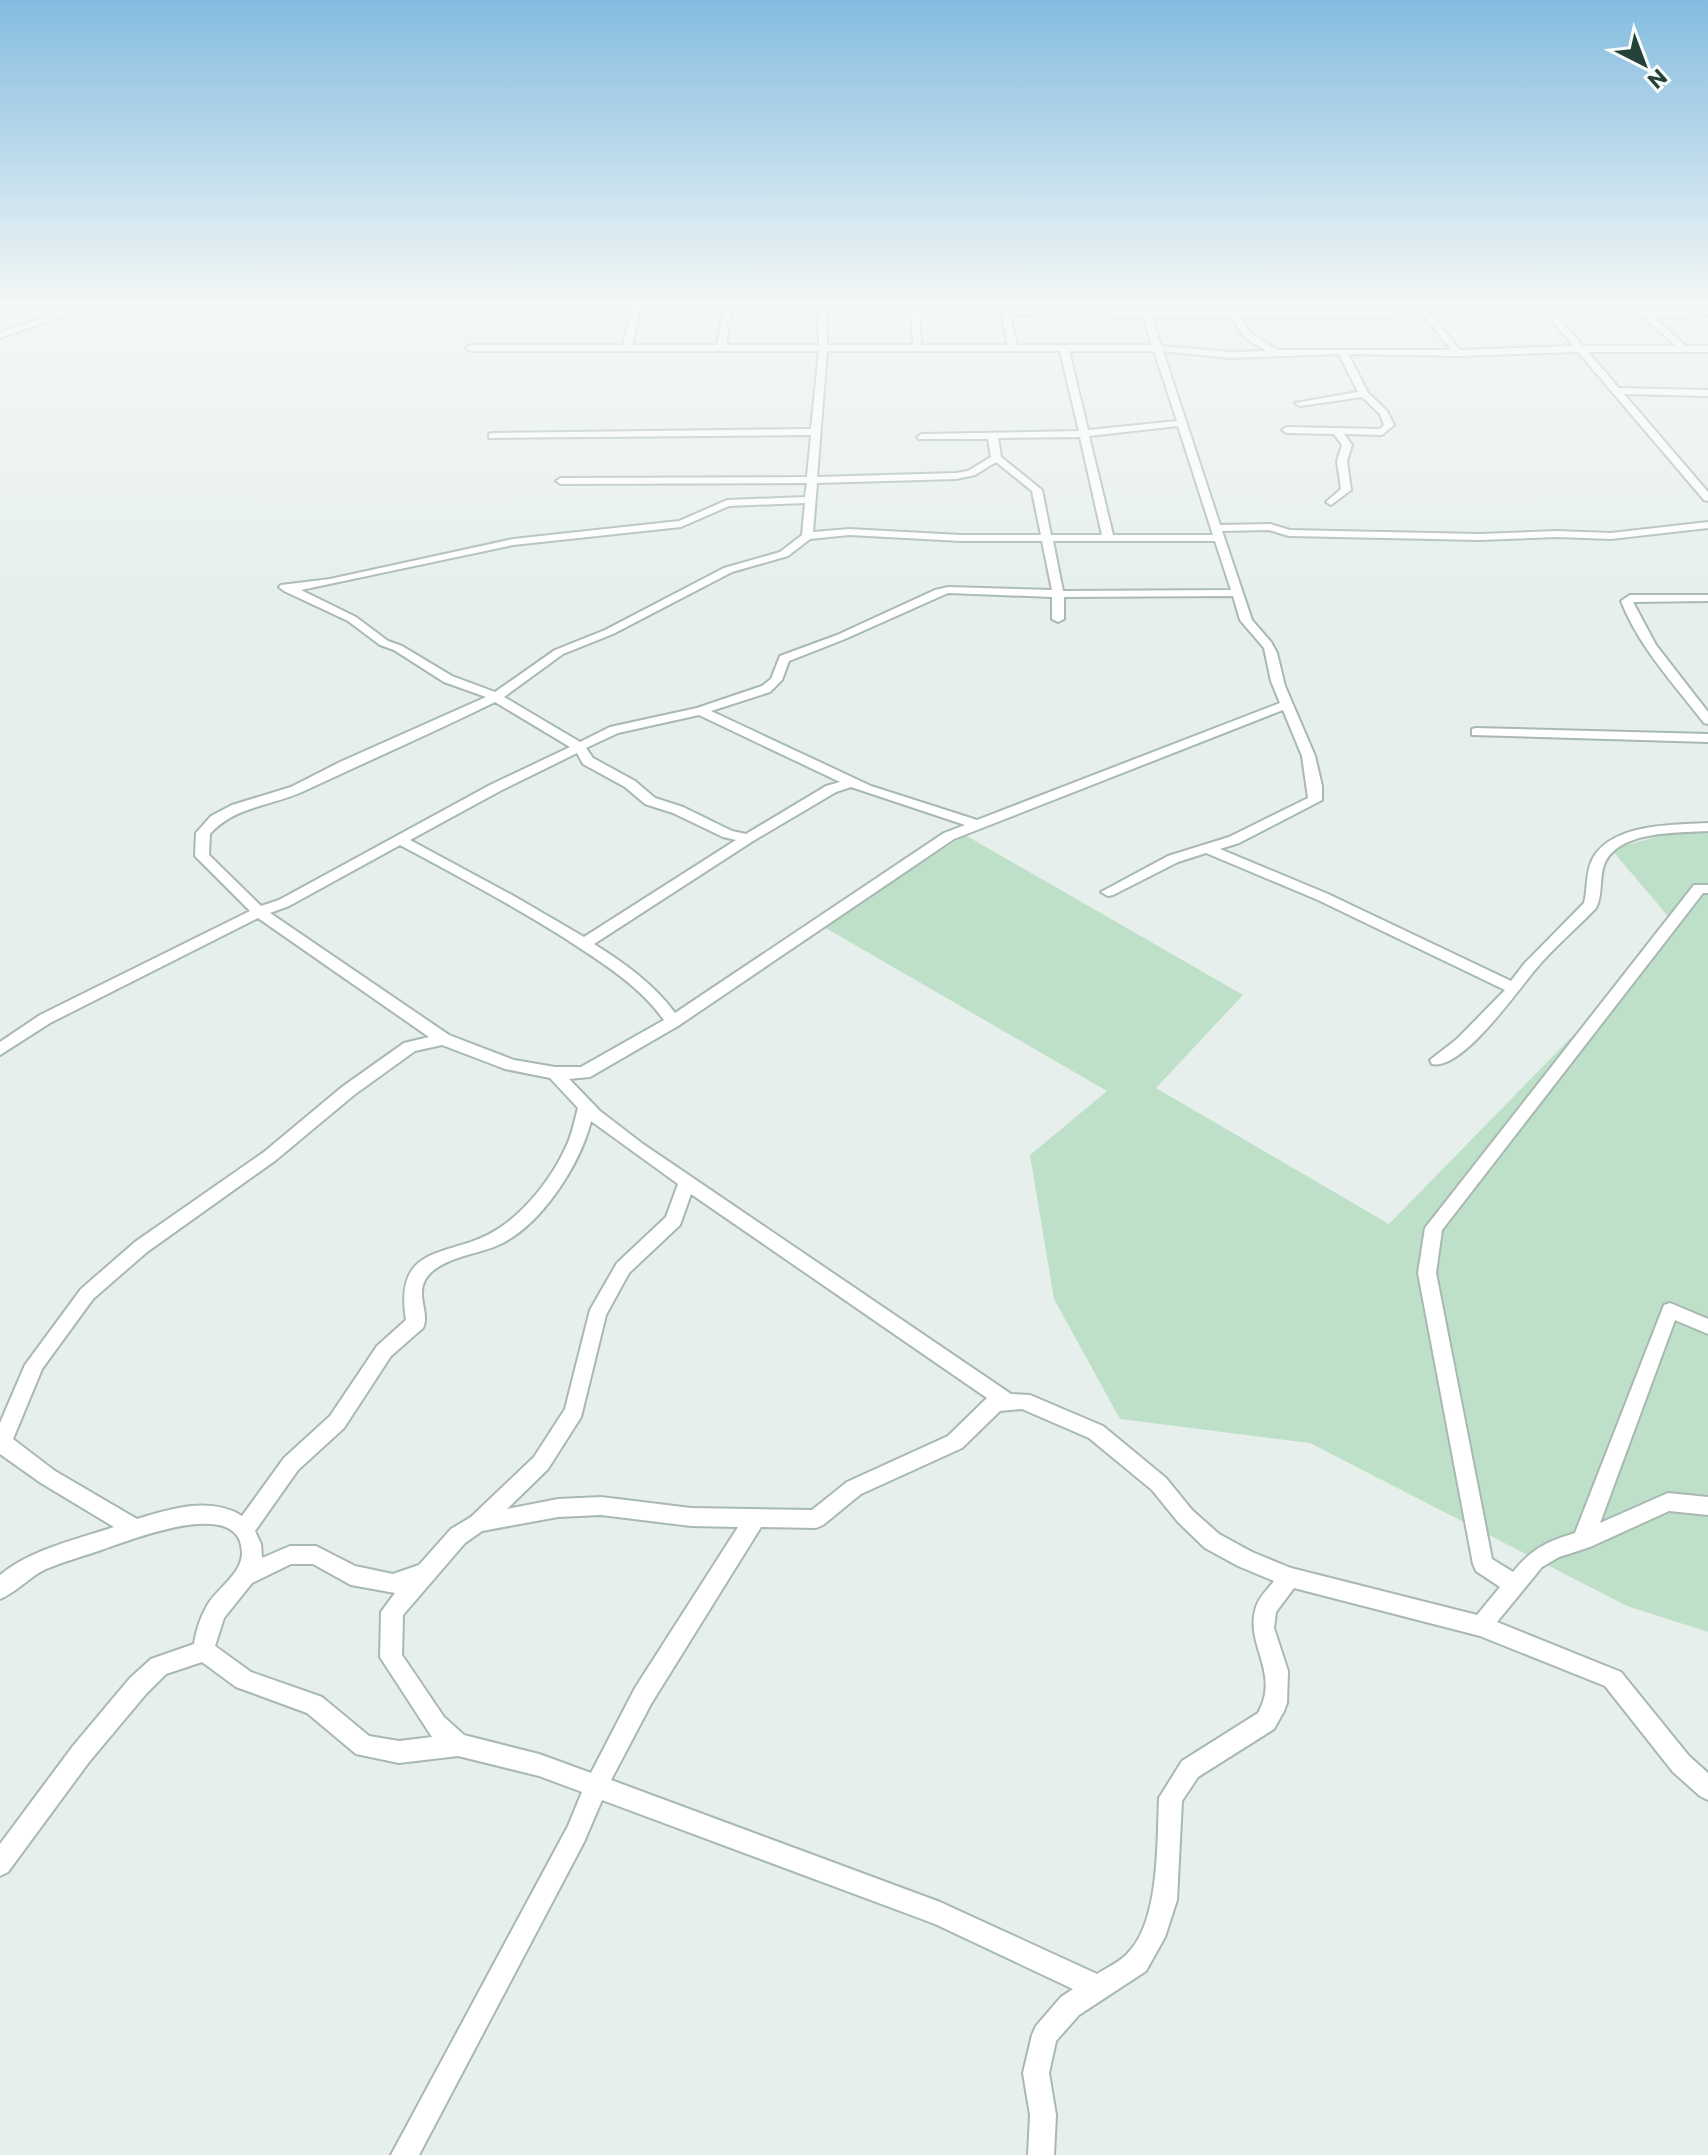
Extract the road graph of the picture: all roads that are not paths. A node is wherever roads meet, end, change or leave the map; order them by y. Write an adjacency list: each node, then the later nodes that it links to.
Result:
1 (818, 407): 8 (street)
2 (1076, 407): 10 (street)
3 (1178, 407): 6 (street)
4 (1377, 407): 9 (street)
5 (1629, 407): 17 (street)
6 (1183, 423): 10 (street); 23 (street)
7 (1287, 430): 9 (street)
8 (816, 432): 11 (street); 15 (street)
9 (1338, 433): 21 (street)
10 (1082, 434): 13 (street); 26 (street)
11 (492, 436)
12 (922, 437): 13 (street)
13 (993, 437): 14 (street)
14 (996, 458): 15 (street); 25 (street)
15 (813, 480): 16 (street); 20 (street)
16 (561, 481)
17 (1694, 481): 18 (street); 19 (street)
18 (1708, 482)
19 (1708, 498)
20 (812, 500): 24 (street); 31 (street)
21 (1331, 502)
22 (1708, 525): 23 (street)
23 (1219, 533): 26 (street); 27 (street)
24 (807, 536): 25 (street); 31 (street)
25 (1046, 536): 26 (street); 28 (street)
26 (1108, 536)
27 (1239, 593): 28 (street); 32 (street)
28 (1058, 594): 30 (street); 33 (street)
29 (1708, 598): 34 (street)
30 (1058, 619)
31 (496, 697): 37 (street); 46 (street)
32 (1287, 704): 39 (street); 43 (street)
33 (700, 711): 37 (street); 38 (street)
34 (1708, 720)
35 (1476, 732): 36 (street)
36 (1708, 738)
37 (579, 747): 41 (street); 42 (street)
38 (852, 782): 39 (street); 41 (street)
39 (975, 824): 49 (street)
40 (1708, 827): 48 (street)
41 (748, 838): 47 (street)
42 (402, 841): 46 (street); 47 (street)
43 (1208, 849): 45 (street); 48 (street)
44 (1708, 889): 68 (street)
45 (1108, 892)
46 (259, 912): 50 (street); 51 (street)
47 (584, 944): 49 (street)
48 (1514, 988): 52 (street)
49 (673, 1022): 53 (street)
50 (443, 1039): 53 (street); 58 (street)
51 (0, 1050)
52 (1438, 1060)
53 (555, 1073): 54 (street)
54 (586, 1107): 55 (street); 63 (street)
55 (687, 1182): 57 (street); 61 (street)
56 (1708, 1327): 64 (street)
57 (1009, 1403): 60 (street); 67 (street)
58 (2, 1444): 62 (street)
59 (1708, 1506): 64 (street)
60 (755, 1518): 61 (street); 73 (street)
61 (478, 1523): 65 (street)
62 (135, 1529): 63 (street); 69 (street)
63 (244, 1530): 66 (street)
64 (1583, 1540): 68 (street)
65 (426, 1573): 66 (street); 72 (street)
66 (244, 1576): 71 (street)
67 (1290, 1577): 70 (street); 76 (street)
68 (1514, 1584): 70 (street)
69 (0, 1589)
70 (1481, 1626): 74 (street)
71 (204, 1651): 72 (street); 75 (street)
72 (458, 1745): 73 (street)
73 (596, 1786): 76 (street); 77 (street)
74 (1708, 1788)
75 (0, 1864)
76 (1097, 1987): 78 (street)
77 (404, 2155)
78 (1041, 2155)

